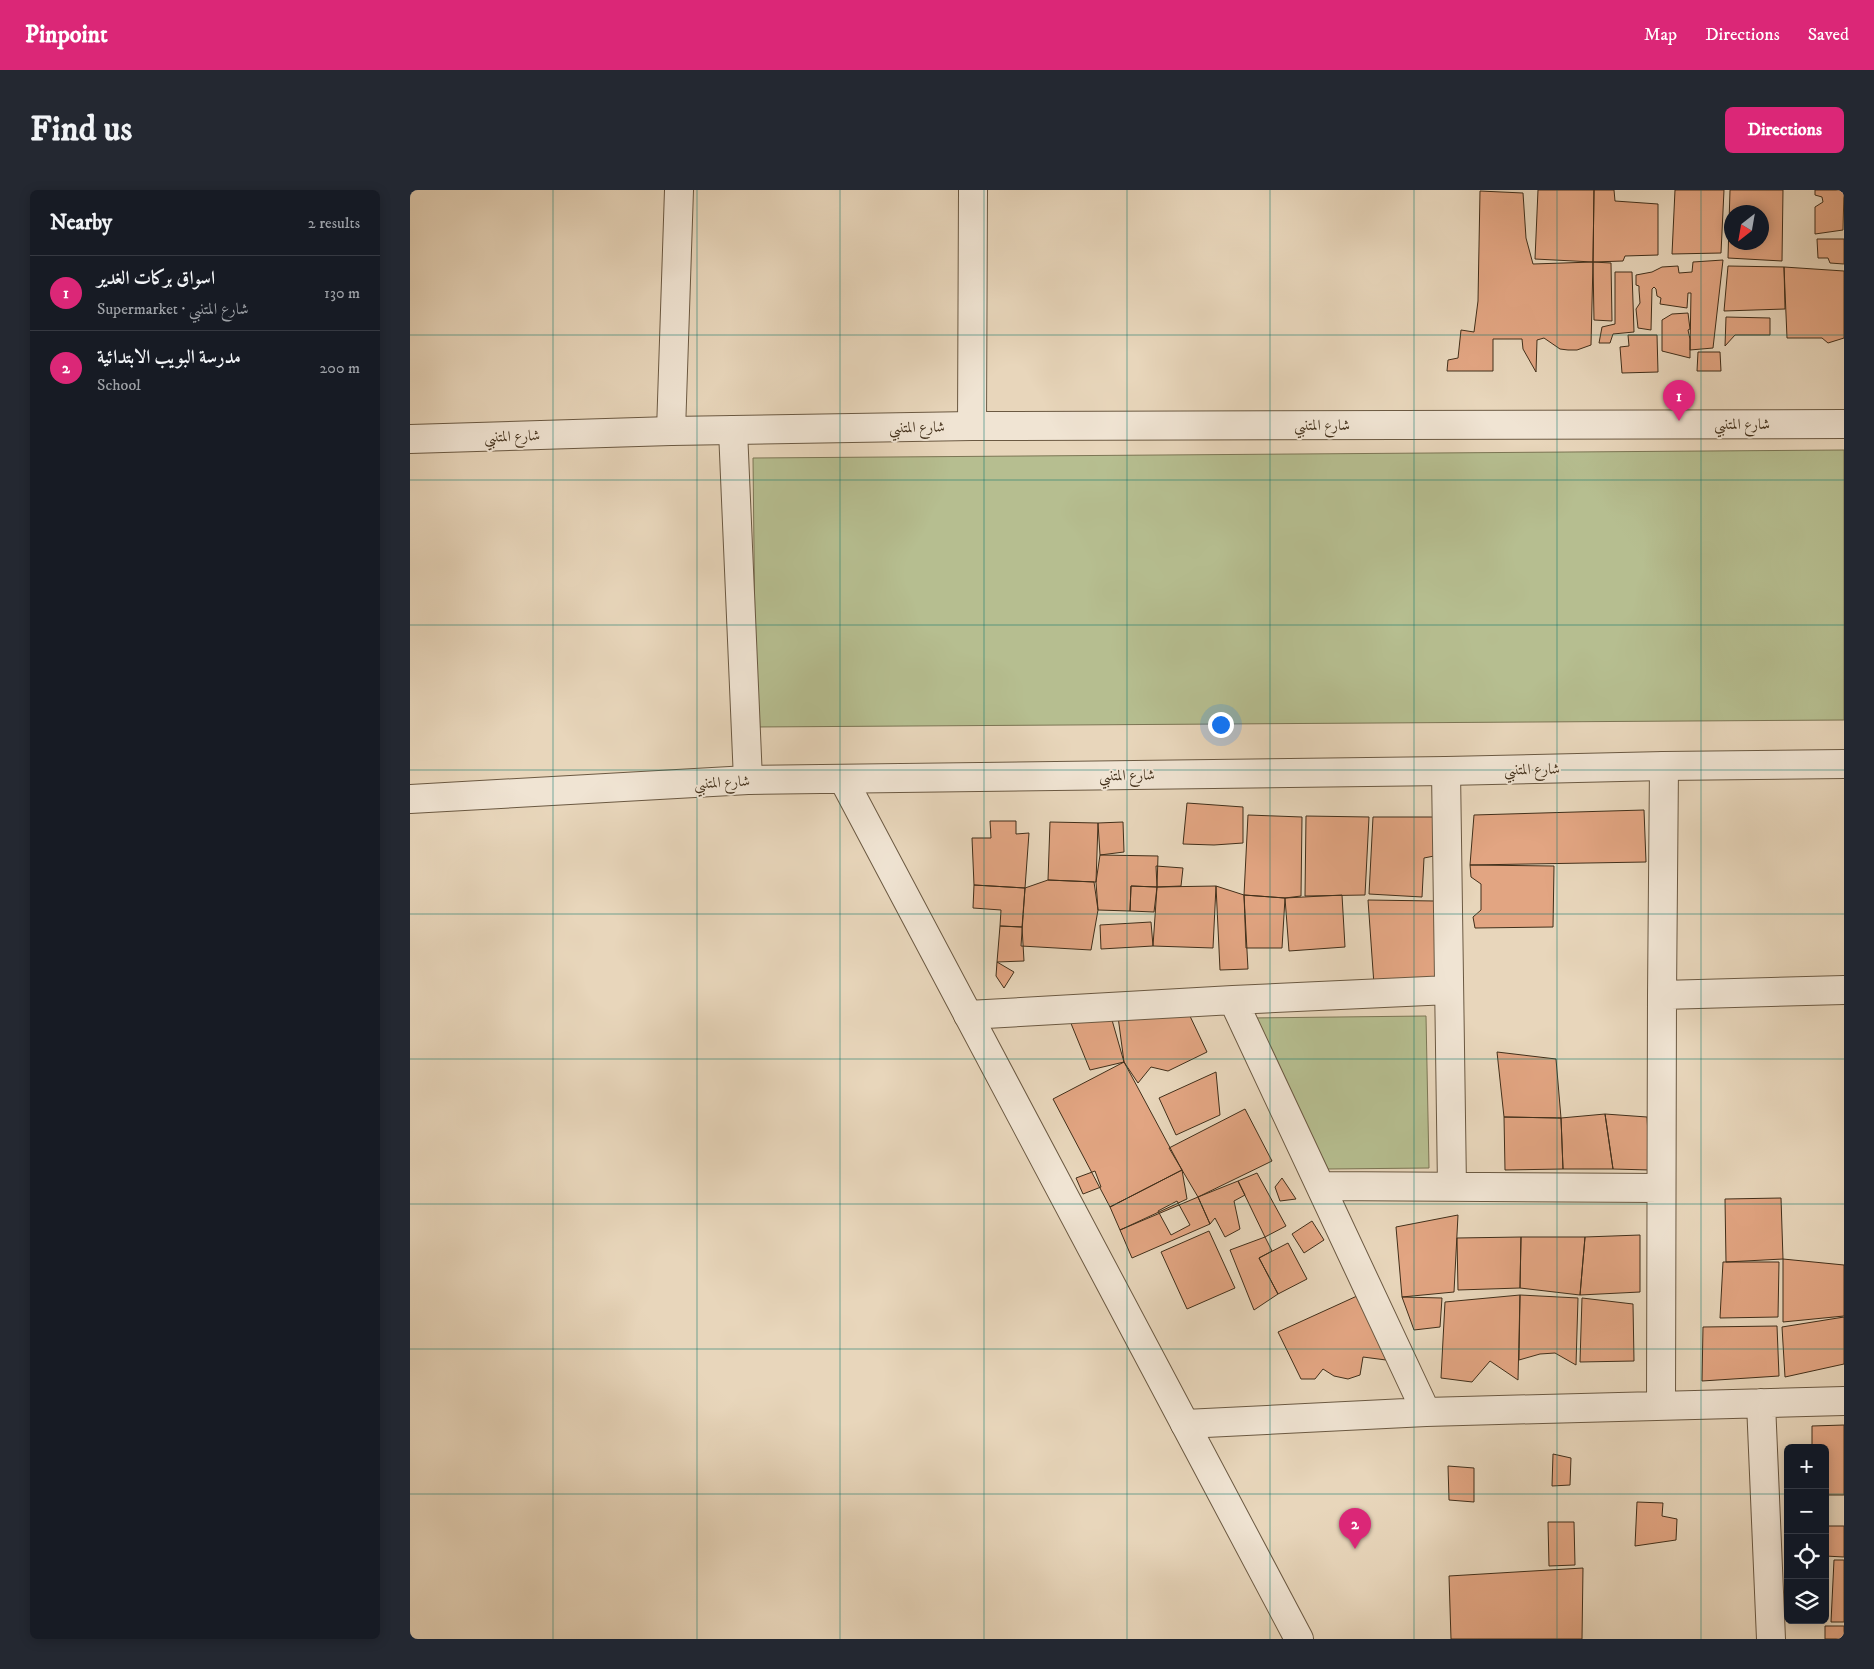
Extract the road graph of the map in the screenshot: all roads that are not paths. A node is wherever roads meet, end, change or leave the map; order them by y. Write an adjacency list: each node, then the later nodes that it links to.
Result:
1 (680, 190): 6 (street)
2 (973, 190): 4 (street)
3 (1844, 424): 4 (street, شارع المتنبي)
4 (972, 426): 5 (street, شارع المتنبي)
5 (733, 430): 6 (street, شارع المتنبي); 12 (street)
6 (671, 431): 7 (street, شارع المتنبي)
7 (410, 438)
8 (1844, 764): 9 (street, شارع المتنبي)
9 (1664, 766): 10 (street, شارع المتنبي); 16 (street)
10 (1446, 771): 11 (street, شارع المتنبي); 14 (street)
11 (843, 779): 12 (street, شارع المتنبي); 18 (street)
12 (748, 780): 13 (street, شارع المتنبي)
13 (410, 799)
14 (1449, 990): 17 (street); 20 (street)
15 (1844, 990): 16 (street)
16 (1662, 995): 21 (street)
17 (1233, 1000): 18 (street); 19 (street)
18 (968, 1015): 26 (street)
19 (1321, 1186): 20 (street); 25 (street)
20 (1452, 1187): 21 (street)
21 (1661, 1188): 24 (street)
22 (1844, 1401): 23 (street)
23 (1761, 1403): 24 (street); 28 (street)
24 (1661, 1405): 25 (street)
25 (1426, 1412): 26 (street)
26 (1185, 1424): 27 (street)
27 (1299, 1639)
28 (1772, 1639)

